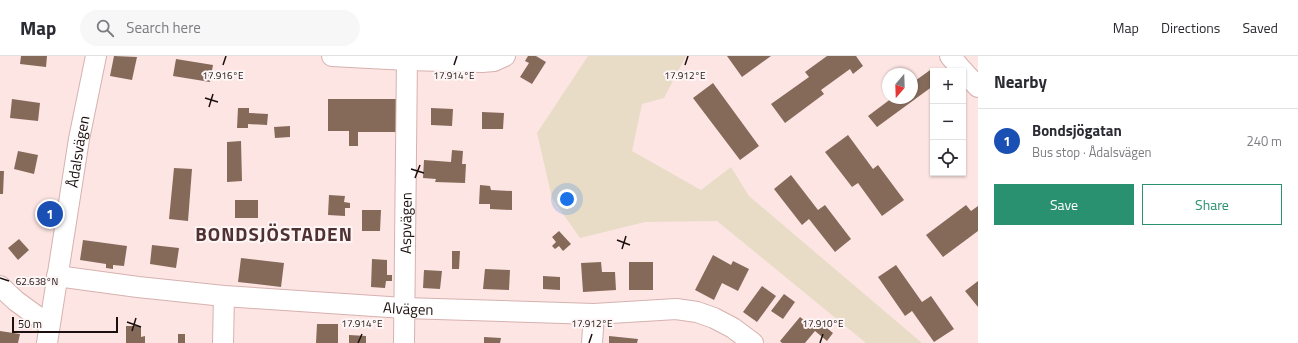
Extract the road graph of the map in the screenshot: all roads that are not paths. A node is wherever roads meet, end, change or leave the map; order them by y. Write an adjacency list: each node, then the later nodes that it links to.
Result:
1 (96, 56): 9 (street, Ådalsvägen)
2 (332, 56): 5 (street)
3 (505, 56): 5 (street)
4 (950, 56): 6 (street)
5 (407, 58): 12 (street, Aspvägen)
6 (960, 68)
7 (966, 74): 8 (street)
8 (978, 87)
9 (57, 276): 11 (street, Alvägen); 14 (street, Ådalsvägen)
10 (0, 286): 14 (street)
11 (224, 296): 12 (street, Alvägen); 15 (street)
12 (404, 308): 13 (street, Alvägen); 16 (street, Aspvägen)
13 (594, 314): 17 (street); 18 (street, Alvägen)
14 (48, 334)
15 (223, 343)
16 (404, 343)
17 (592, 343)
18 (753, 343)

